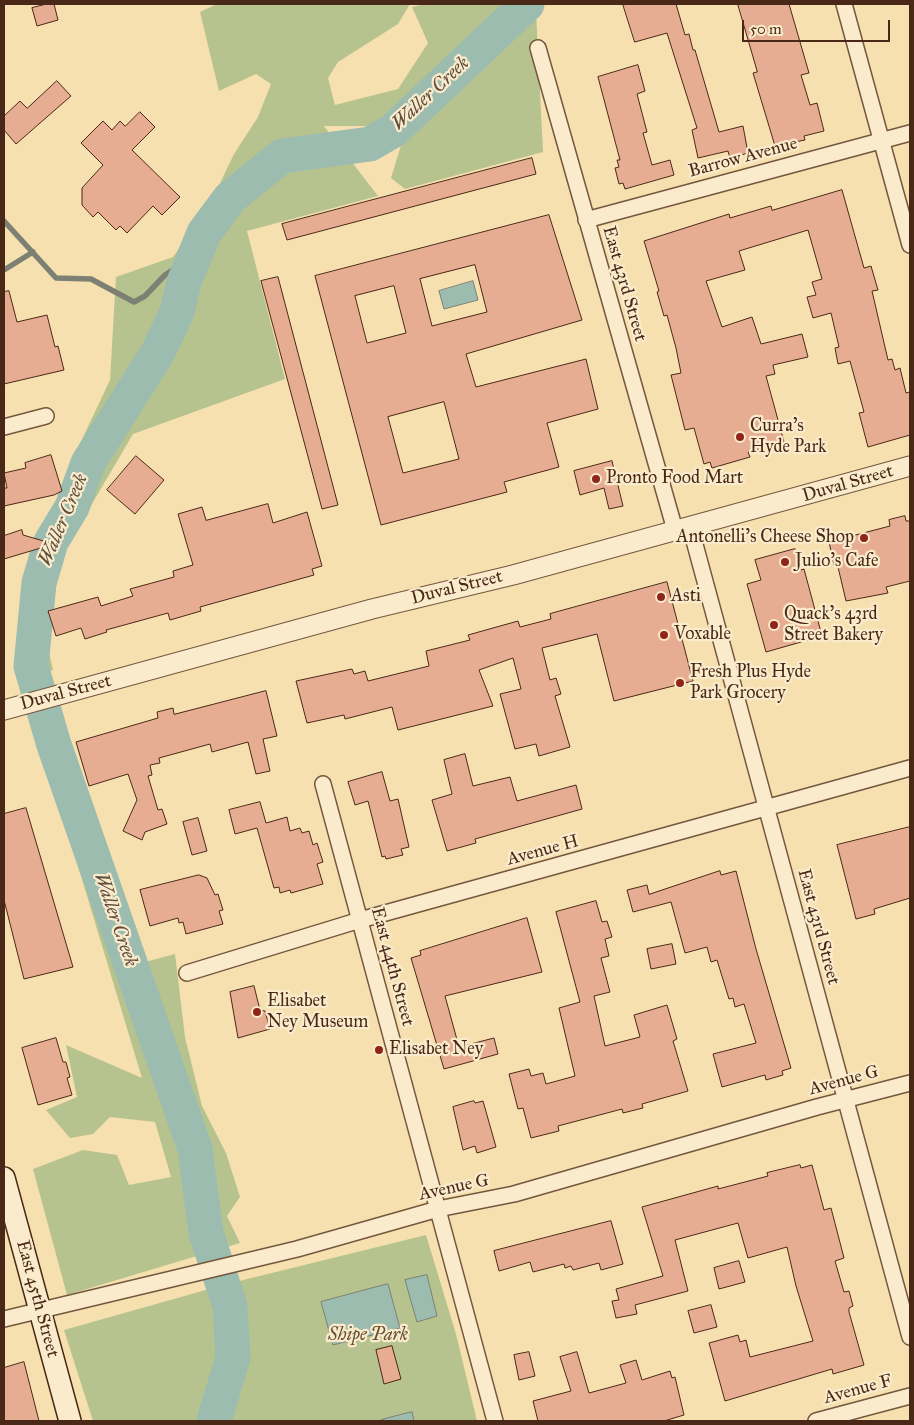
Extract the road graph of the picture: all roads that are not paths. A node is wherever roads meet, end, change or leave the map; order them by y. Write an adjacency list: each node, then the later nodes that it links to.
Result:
1 (844, 4): 4 (street)
2 (538, 48): 5 (street, East 43rd Street)
3 (910, 133): 4 (street, Barrow Avenue)
4 (882, 140): 5 (street, Barrow Avenue); 6 (street)
5 (586, 220): 10 (street, East 43rd Street)
6 (910, 245)
7 (46, 416): 8 (street)
8 (4, 427)
9 (910, 466): 10 (street, Duval Street)
10 (683, 528): 11 (street, Duval Street); 14 (street, East 43rd Street)
11 (13, 707)
12 (910, 768): 14 (street, Avenue H)
13 (323, 784): 15 (street, East 44th Street)
14 (767, 808): 15 (street, Avenue H); 18 (street, East 43rd Street)
15 (360, 920): 16 (street, Avenue H); 20 (street, East 44th Street)
16 (187, 973)
17 (910, 1083): 18 (street, Avenue G)
18 (846, 1100): 20 (street, Avenue G); 23 (street, East 43rd Street)
19 (4, 1178): 21 (main road, East 45th Street)
20 (438, 1209): 21 (street, Avenue G); 26 (street, East 44th Street)
21 (40, 1311): 22 (street, Avenue G); 25 (main road, East 45th Street)
22 (4, 1319)
23 (910, 1337)
24 (910, 1396): 27 (street, Avenue F)
25 (70, 1421)
26 (495, 1421)
27 (816, 1421)

